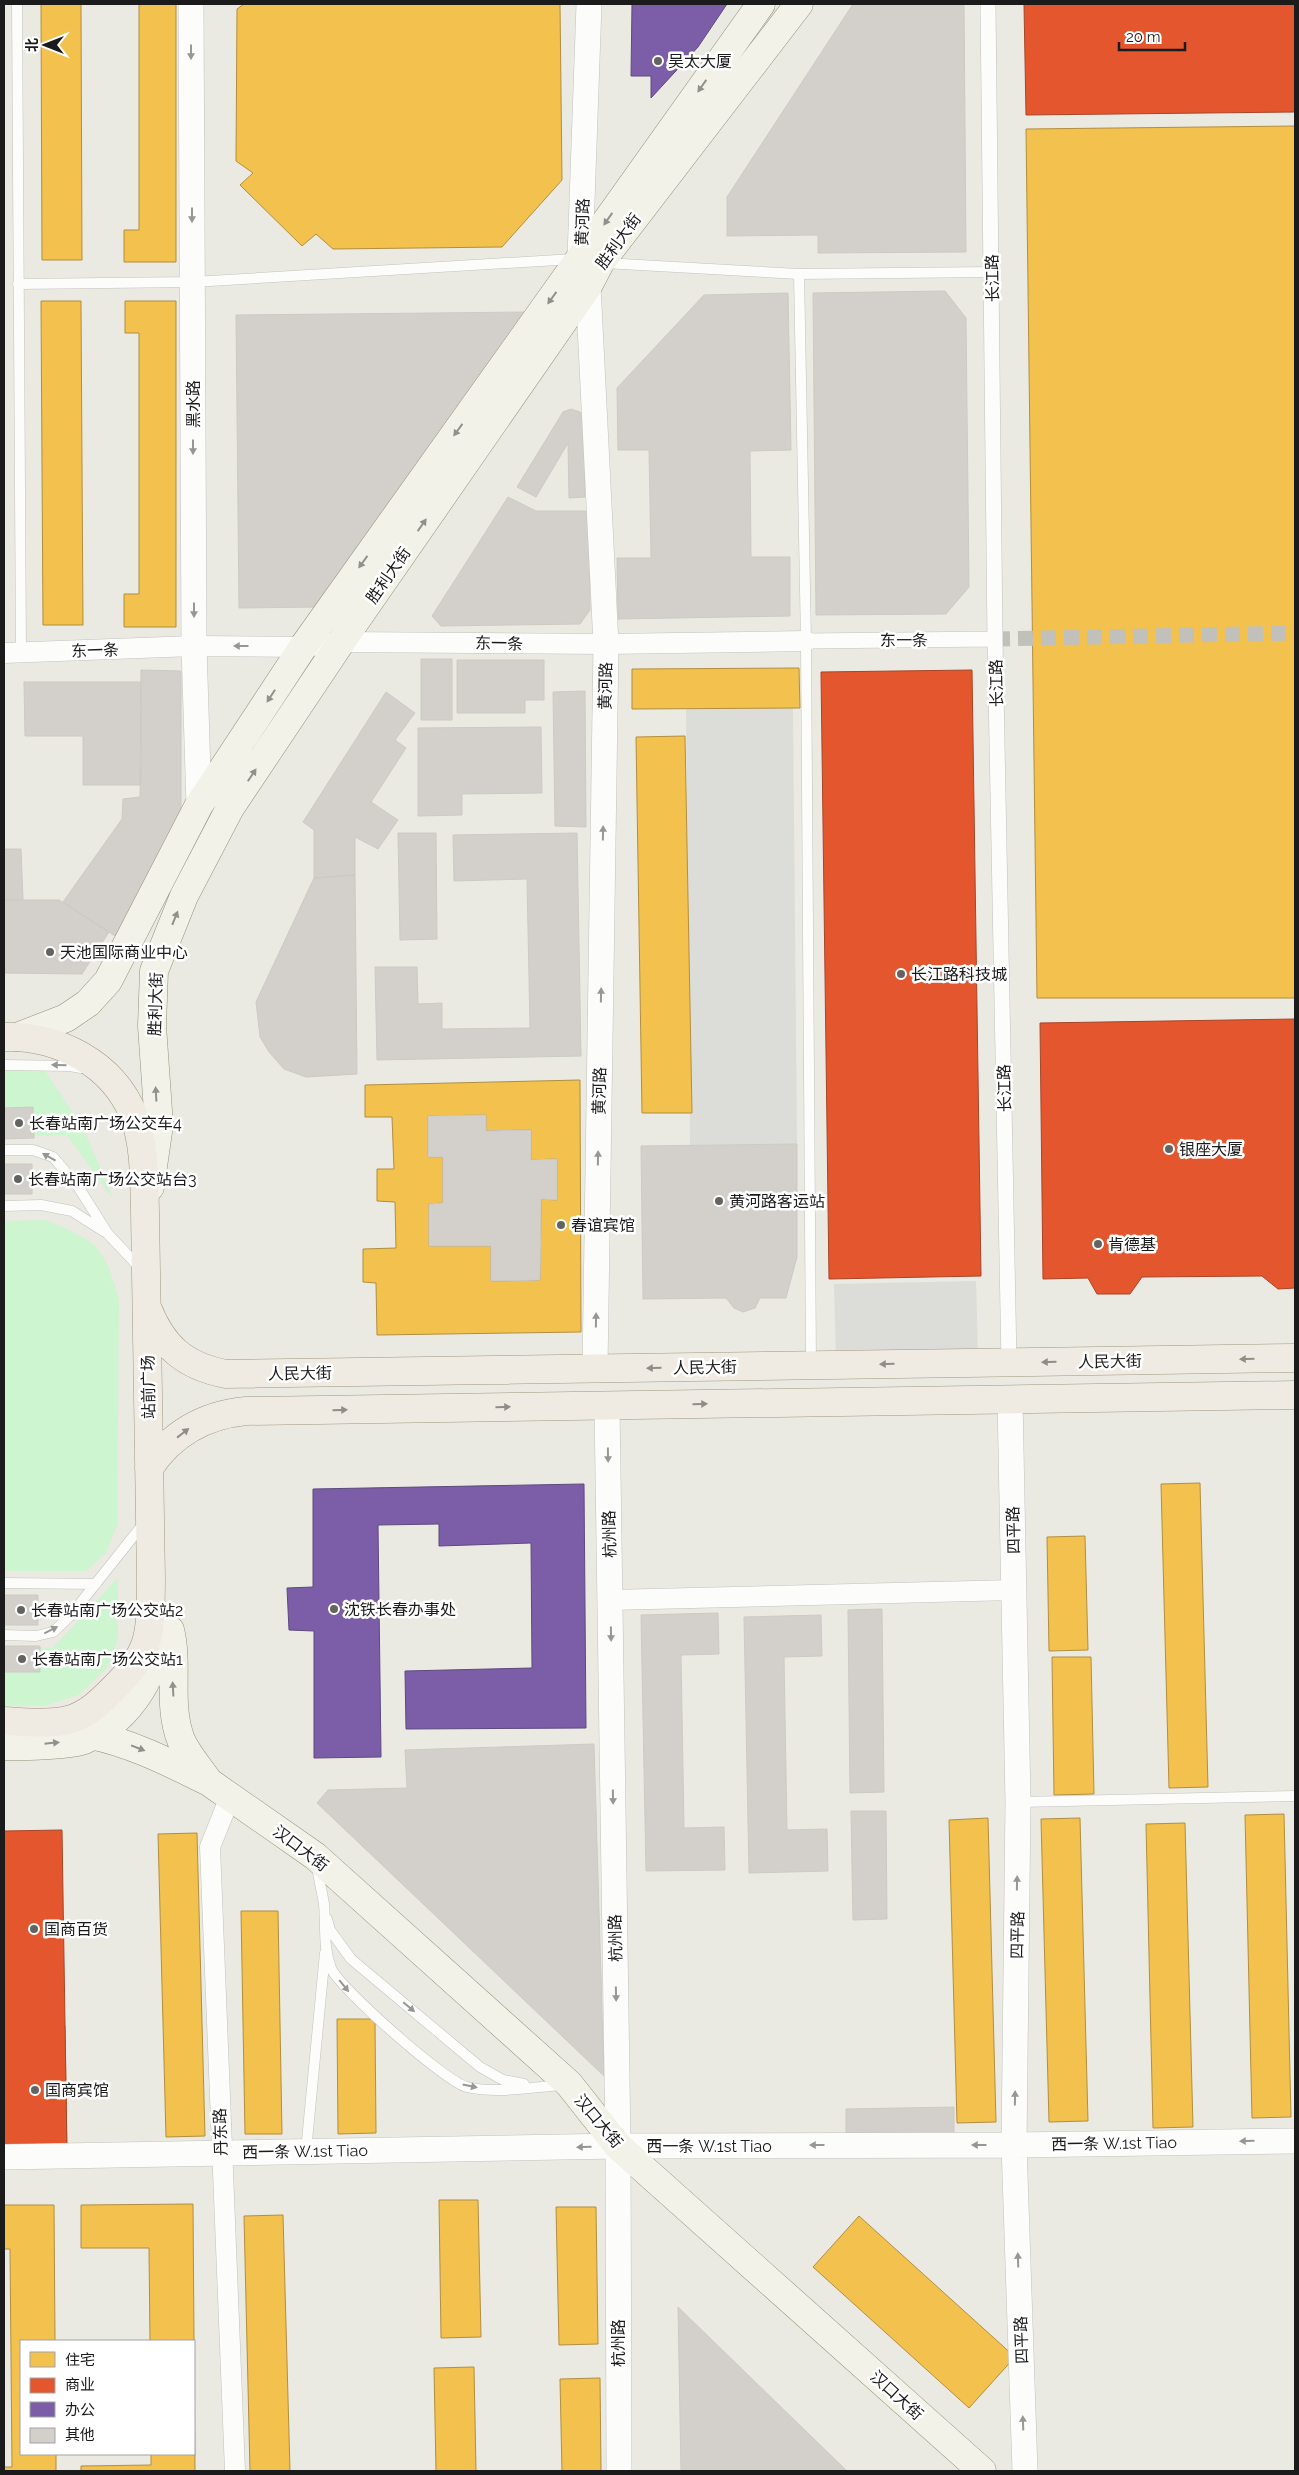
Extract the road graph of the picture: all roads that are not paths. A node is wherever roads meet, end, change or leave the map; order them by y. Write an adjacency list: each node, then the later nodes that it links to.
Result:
1 (17, 4): 11 (lane)
2 (191, 4): 10 (street, 黑水路, one-way to 10)
3 (590, 4): 7 (street, 黄河路)
4 (761, 4): 7 (main road, 胜利大街, one-way to 7)
5 (799, 4): 7 (main road, 胜利大街)
6 (988, 4): 8 (street, 长江路)
7 (589, 269): 9 (lane); 10 (lane); 14 (main road, 胜利大街, one-way to 7); 15 (street, 黄河路); 17 (main road, 胜利大街, one-way to 17)
8 (992, 272): 9 (lane); 12 (street, 长江路)
9 (799, 274): 13 (lane)
10 (193, 282): 11 (lane); 16 (street, 黑水路, one-way to 16)
11 (18, 284): 18 (lane)
12 (995, 640): 13 (street, 东一条); 30 (street, 长江路)
13 (806, 641): 15 (street, 东一条); 31 (lane)
14 (342, 642): 15 (street, 东一条); 17 (street, 东一条); 25 (main road, 胜利大街, one-way to 14)
15 (606, 644): 32 (street, 黄河路, one-way to 15)
16 (194, 646): 17 (street, 东一条, one-way to 16); 18 (street, 东一条); 19 (street, 黑水路)
17 (303, 647): 19 (main road, 胜利大街, one-way to 19)
18 (12, 652)
19 (199, 805): 20 (main road, 胜利大街)
20 (10, 1037): 22 (main road, 站前广场)
21 (4, 1065): 22 (lane, one-way to 21)
22 (106, 1075): 25 (main road, 站前广场)
23 (4, 1150): 26 (lane, one-way to 23)
24 (4, 1206): 26 (lane)
25 (145, 1211): 27 (main road, 站前广场)
26 (108, 1234): 27 (lane)
27 (146, 1275): 28 (main road, 站前广场)
28 (147, 1307): 32 (main road, 人民大街); 36 (main road, 站前广场)
29 (1295, 1358): 30 (main road, 人民大街, one-way to 30)
30 (1009, 1362): 31 (main road, 人民大街, one-way to 31)
31 (811, 1366): 32 (main road, 人民大街, one-way to 32)
32 (595, 1369)
33 (1295, 1395): 34 (main road)
34 (1010, 1399): 35 (main road, one-way to 34); 40 (street, 四平路)
35 (607, 1406): 36 (main road, one-way to 35); 42 (street, 杭州路, one-way to 42)
36 (149, 1468): 37 (main road, 站前广场)
37 (150, 1515): 39 (lane); 41 (main road); 44 (main road, 站前广场)
38 (4, 1583): 39 (lane)
39 (96, 1584): 43 (lane, one-way to 39)
40 (1014, 1590): 42 (street); 49 (street, 四平路)
41 (161, 1600): 45 (main road); 47 (main road, one-way to 41)
42 (610, 1600): 57 (street, 杭州路, one-way to 57)
43 (4, 1635)
44 (4, 1721)
45 (91, 1735): 46 (main road, one-way to 45); 47 (main road, one-way to 47)
46 (4, 1746)
47 (219, 1789): 50 (main road, 汉口大街); 59 (street, 丹东路)
48 (1295, 1796): 49 (lane)
49 (1018, 1802): 56 (street, 四平路, one-way to 49)
50 (316, 1856): 51 (lane); 53 (main road, 汉口大街)
51 (324, 1906): 52 (lane); 54 (lane, one-way to 54)
52 (325, 1948): 54 (lane, one-way to 54); 58 (lane)
53 (569, 2084): 54 (lane); 57 (main road, 汉口大街)
54 (538, 2086)
55 (1295, 2140): 56 (street, 西一条 W.1st Tiao, one-way to 56)
56 (1014, 2145): 57 (street, 西一条 W.1st Tiao, one-way to 57); 64 (street, 四平路, one-way to 56)
57 (618, 2146): 58 (street, 西一条 W.1st Tiao, one-way to 58); 62 (street, 杭州路); 63 (main road, 汉口大街)
58 (306, 2151): 59 (street, 西一条 W.1st Tiao)
59 (221, 2152): 60 (street, 西一条 W.1st Tiao); 61 (street, 丹东路)
60 (4, 2156)
61 (235, 2471)
62 (619, 2471)
63 (982, 2471)
64 (1025, 2471)

